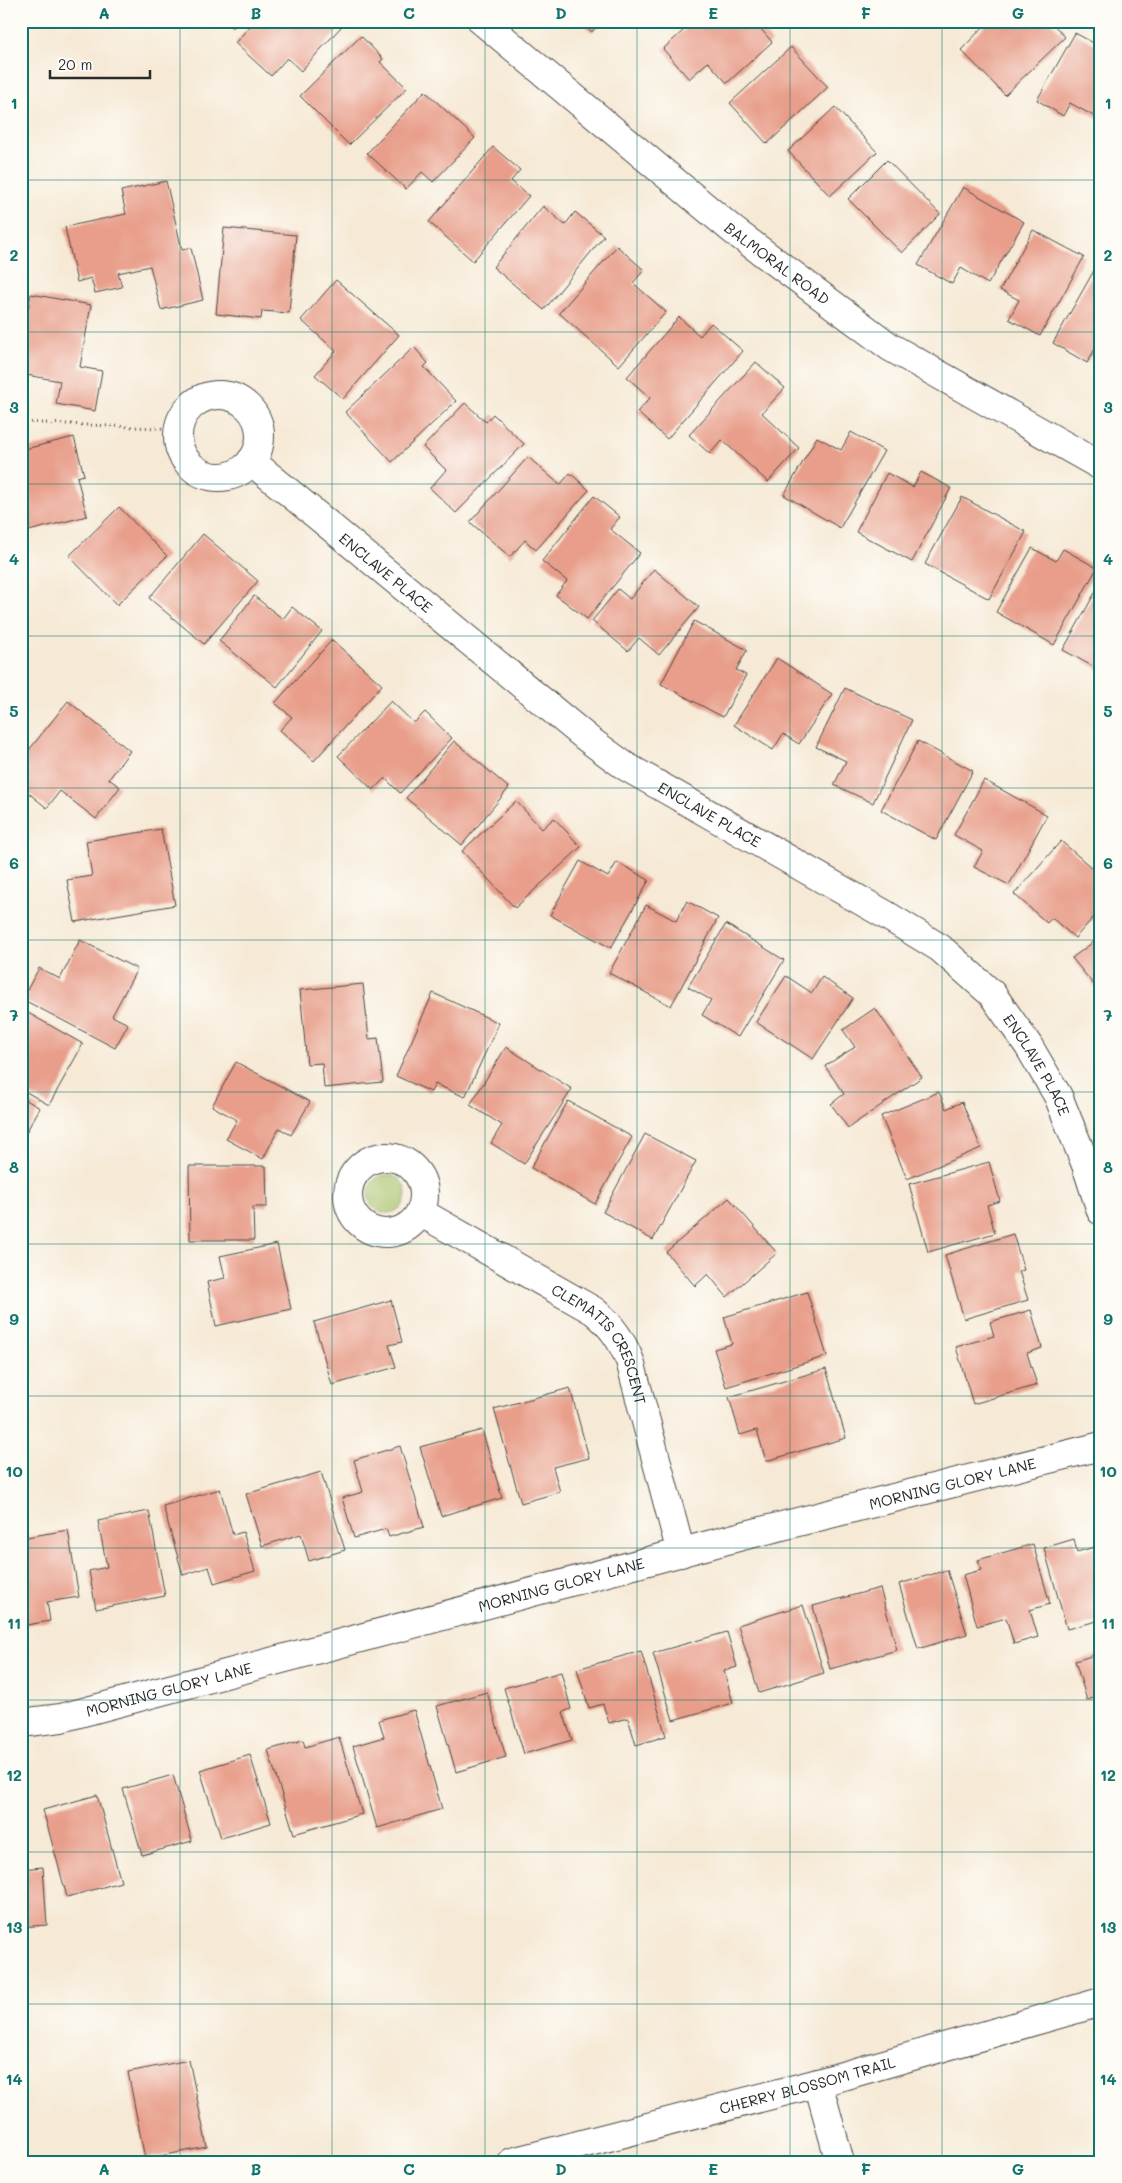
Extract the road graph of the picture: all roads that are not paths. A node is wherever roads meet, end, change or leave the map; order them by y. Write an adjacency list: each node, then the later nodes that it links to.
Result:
1 (482, 21): 3 (street, BALMORAL ROAD)
2 (251, 461): 2 (street); 4 (street, ENCLAVE PLACE)
3 (1101, 466)
4 (1101, 1211)
5 (420, 1212): 7 (street, CLEMATIS CRESCENT)
6 (1101, 1446): 7 (street, MORNING GLORY LANE)
7 (681, 1553): 8 (street, MORNING GLORY LANE)
8 (21, 1723)
9 (1101, 2002): 10 (street, CHERRY BLOSSOM TRAIL)
10 (818, 2083): 11 (street, CHERRY BLOSSOM TRAIL); 12 (street)
11 (512, 2162)
12 (840, 2162)

